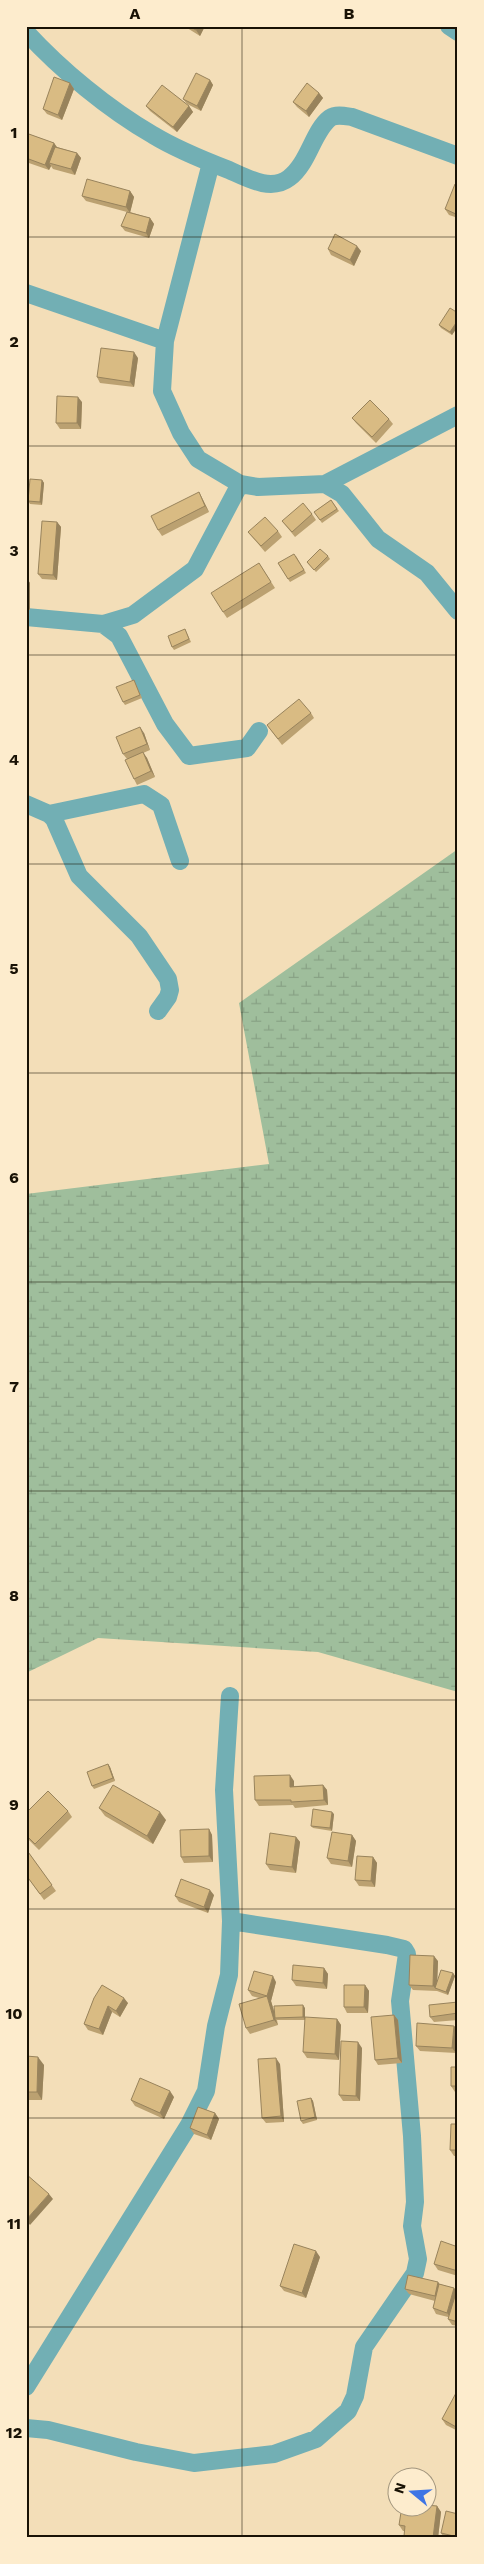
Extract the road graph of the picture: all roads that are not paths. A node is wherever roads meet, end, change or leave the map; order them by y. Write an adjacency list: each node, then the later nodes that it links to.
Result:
1 (449, 26): 3 (street)
2 (26, 32): 5 (street)
3 (458, 32)
4 (458, 156): 5 (street)
5 (212, 163): 7 (street)
6 (26, 293): 7 (street)
7 (165, 341): 9 (street)
8 (458, 414): 10 (street)
9 (240, 484): 10 (street); 13 (street)
10 (324, 484): 11 (street)
11 (458, 611)
12 (26, 617): 13 (street)
13 (103, 624): 14 (street)
14 (259, 731)
15 (26, 804): 16 (street)
16 (49, 814): 17 (street); 18 (street)
17 (180, 861)
18 (158, 1011)
19 (230, 1696): 20 (street)
20 (231, 1921): 21 (street); 22 (street)
21 (26, 2387)
22 (26, 2428)

